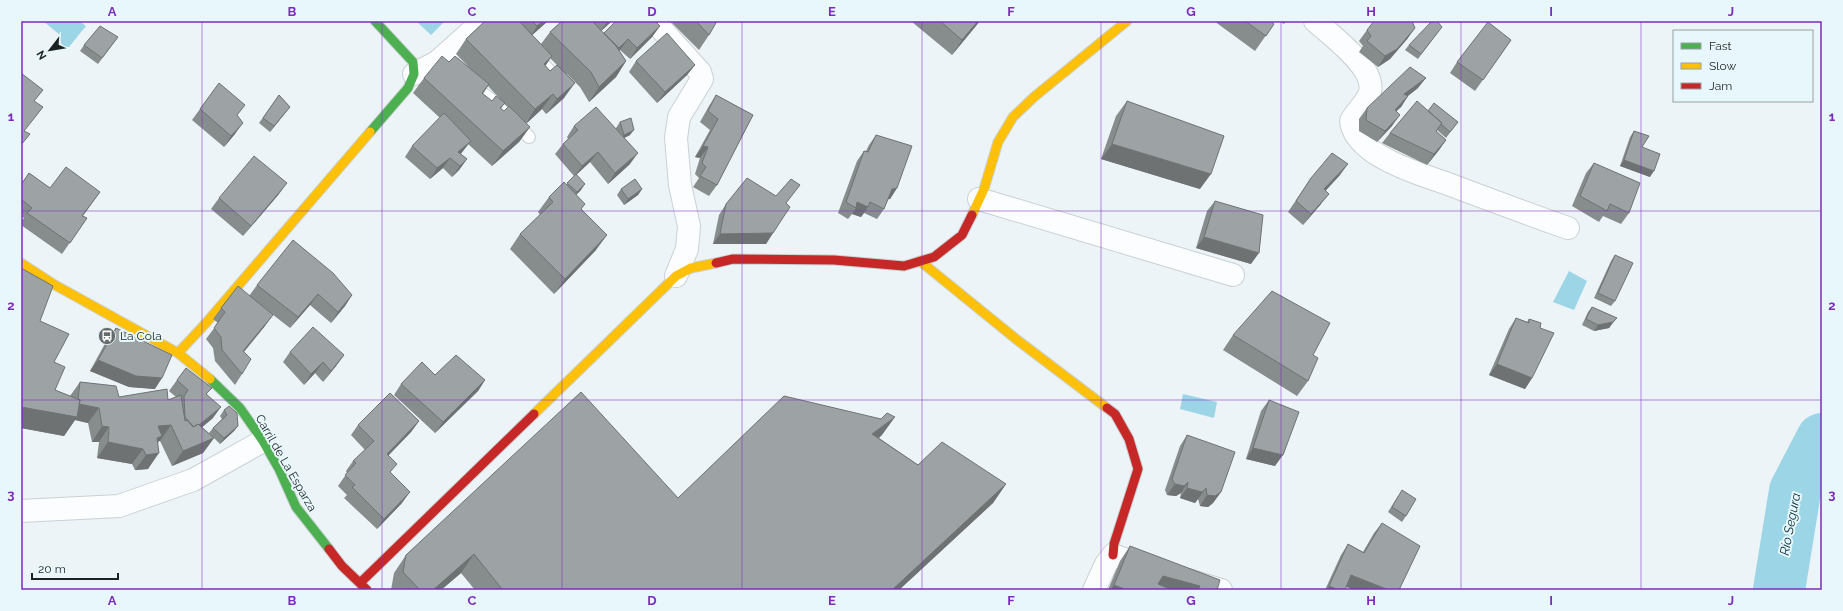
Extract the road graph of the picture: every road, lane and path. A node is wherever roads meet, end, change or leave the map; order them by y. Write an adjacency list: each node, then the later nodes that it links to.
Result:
1 (375, 21): 7 (street)
2 (483, 21): 7 (street)
3 (654, 21): 16 (street)
4 (1127, 21): 11 (street)
5 (1315, 21): 12 (street)
6 (525, 44): 9 (lane)
7 (414, 74): 17 (street)
8 (462, 79): 10 (lane)
9 (568, 90)
10 (529, 137)
11 (979, 199): 13 (street); 15 (street)
12 (1568, 228)
13 (920, 261): 16 (street); 20 (street)
14 (21, 263): 17 (street, Carril de La Esparza)
15 (1233, 275)
16 (676, 276): 23 (street)
17 (178, 352): 18 (street, Carril de La Esparza)
18 (263, 441): 19 (street); 23 (street, Carril de La Esparza)
19 (21, 511)
20 (1113, 555): 21 (street); 25 (street)
21 (1149, 567)
22 (1170, 574): 26 (street)
23 (360, 583): 24 (street, Carril de La Esparza)
24 (367, 590)
25 (1094, 590)
26 (1221, 590)

